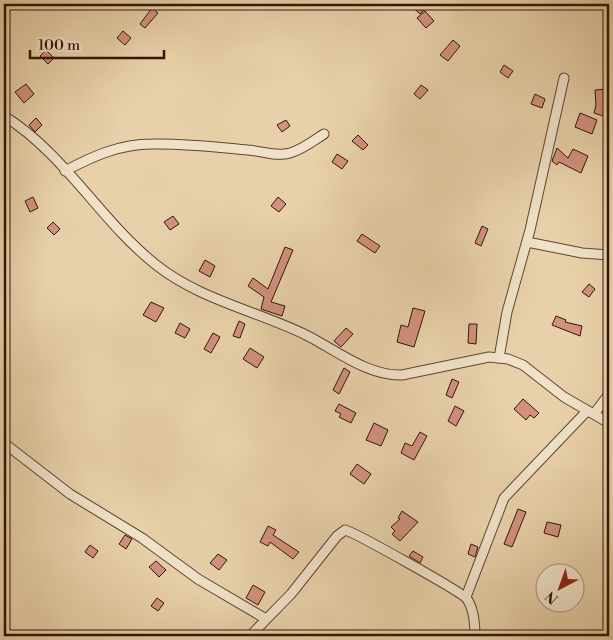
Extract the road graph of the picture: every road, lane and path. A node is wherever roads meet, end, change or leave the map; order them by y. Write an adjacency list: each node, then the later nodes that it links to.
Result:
1 (564, 78): 5 (street)
2 (4, 116): 4 (street)
3 (324, 134): 4 (street)
4 (65, 171): 7 (street)
5 (527, 242): 6 (street); 7 (street)
6 (609, 255)
7 (499, 358): 9 (street)
8 (609, 394): 9 (street)
9 (590, 412): 10 (street); 12 (street)
10 (609, 423)
11 (4, 443): 13 (street)
12 (466, 597): 13 (street); 15 (street)
13 (266, 619): 14 (street)
14 (250, 636)
15 (475, 636)

